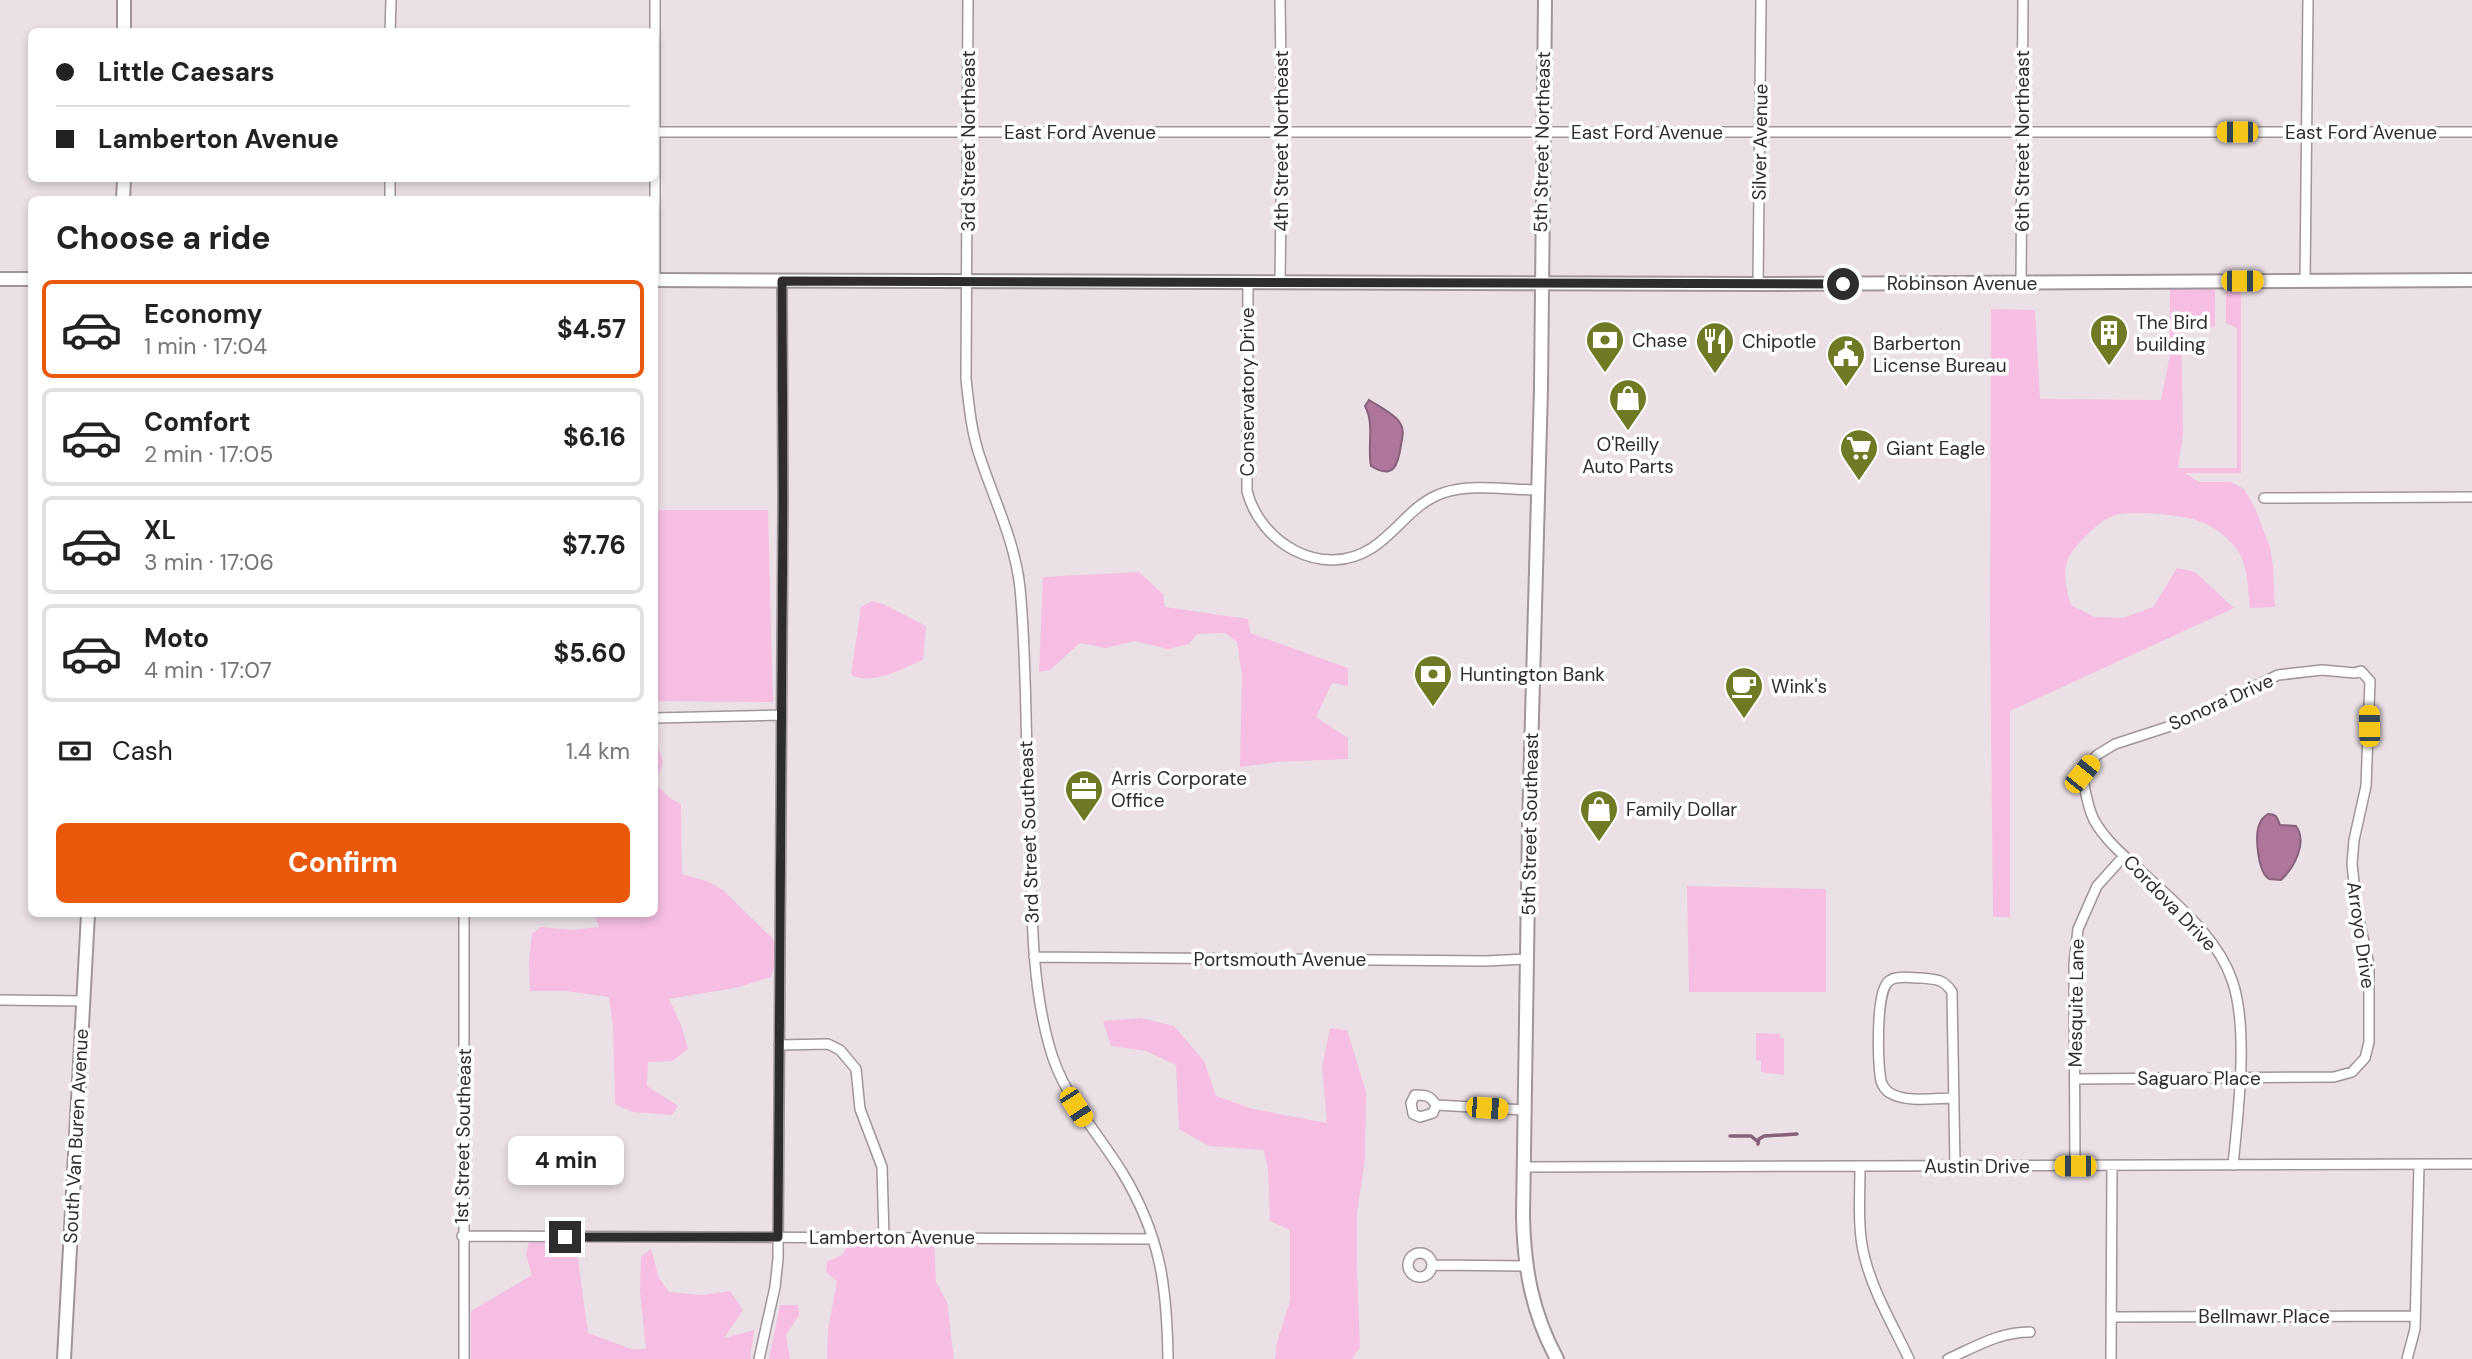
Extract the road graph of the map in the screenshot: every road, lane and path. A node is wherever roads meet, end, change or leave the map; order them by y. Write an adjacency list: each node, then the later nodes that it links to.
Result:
1 (124, 0): 10 (main road)
2 (391, 0): 11 (street)
3 (655, 0): 12 (street)
4 (968, 0): 14 (street, 3rd Street Northeast)
5 (1280, 0): 15 (street, 4th Street Northeast)
6 (1545, 0): 16 (main road, 5th Street Northeast)
7 (1761, 0): 17 (street, Silver Avenue)
8 (2023, 0): 18 (street, 6th Street Northeast)
9 (2308, 0): 19 (street)
10 (124, 28)
11 (390, 28)
12 (655, 28)
13 (658, 132): 14 (street, East Ford Avenue)
14 (968, 132): 15 (street, East Ford Avenue); 27 (street, 3rd Street Northeast)
15 (1282, 132): 16 (street, East Ford Avenue); 29 (street, 4th Street Northeast)
16 (1543, 132): 17 (street, East Ford Avenue); 31 (main road, 5th Street Northeast)
17 (1759, 132): 18 (street, East Ford Avenue); 32 (street, Silver Avenue)
18 (2023, 132): 19 (street, East Ford Avenue); 30 (street, 6th Street Northeast)
19 (2307, 132): 20 (street, East Ford Avenue); 26 (street)
20 (2472, 132)
21 (0, 279): 22 (main road)
22 (28, 279)
23 (658, 280): 25 (main road, Robinson Avenue)
24 (2472, 280): 26 (main road, Robinson Avenue)
25 (782, 281): 27 (main road, Robinson Avenue); 37 (street)
26 (2305, 281): 30 (main road, Robinson Avenue)
27 (968, 282): 28 (main road, Robinson Avenue); 43 (street, 3rd Street Southeast)
28 (1248, 282): 29 (main road, Robinson Avenue); 33 (street, Conservatory Drive)
29 (1280, 282): 31 (main road, Robinson Avenue)
30 (2021, 282): 32 (main road, Robinson Avenue)
31 (1541, 283): 32 (main road, Robinson Avenue); 33 (main road, 5th Street Southeast)
32 (1758, 284)
33 (1539, 490): 44 (main road, 5th Street Southeast)
34 (2264, 498): 35 (street)
35 (2472, 498)
36 (2370, 681): 39 (street, Sonora Drive); 48 (street, Arroyo Drive)
37 (781, 715): 38 (street); 47 (street)
38 (658, 718)
39 (2082, 774): 40 (street, Cordova Drive)
40 (2124, 856): 49 (street, Cordova Drive); 50 (street, Mesquite Lane)
41 (88, 917): 46 (main road, South Van Buren Avenue)
42 (464, 917): 62 (street, 1st Street Southeast)
43 (1034, 957): 44 (street, Portsmouth Avenue); 65 (street, 3rd Street Southeast)
44 (1527, 959): 53 (main road, 5th Street Southeast)
45 (0, 1000): 46 (street)
46 (83, 1001): 71 (main road, South Van Buren Avenue)
47 (779, 1045): 63 (street); 64 (street)
48 (2324, 1077): 49 (street, Saguaro Place)
49 (2240, 1078): 50 (street, Saguaro Place); 55 (street, Cordova Drive)
50 (2075, 1079): 59 (street, Mesquite Lane)
51 (1954, 1098): 51 (street); 58 (street)
52 (1436, 1105): 53 (street)
53 (1524, 1110): 61 (main road, 5th Street Southeast)
54 (2472, 1164): 56 (street, Austin Drive)
55 (2233, 1165): 56 (street, Austin Drive); 60 (street, Austin Drive)
56 (2419, 1165): 68 (street)
57 (1860, 1166): 58 (street, Austin Drive); 61 (street, Austin Drive); 76 (street)
58 (1955, 1166): 59 (street, Austin Drive)
59 (2075, 1166): 60 (street, Austin Drive)
60 (2112, 1166): 69 (street)
61 (1523, 1167): 67 (main road, 5th Street Southeast)
62 (462, 1236): 63 (street, Lamberton Avenue); 72 (street, 1st Street Southeast)
63 (778, 1237): 64 (street, Lamberton Avenue); 73 (street)
64 (884, 1237): 65 (street, Lamberton Avenue)
65 (1153, 1238): 74 (street, 3rd Street Southeast)
66 (1433, 1265): 67 (street)
67 (1525, 1266): 75 (main road, 5th Street Southeast)
68 (2416, 1316): 69 (street, Bellmawr Place); 79 (street)
69 (2113, 1317): 78 (street)
70 (2029, 1332): 77 (street)
71 (64, 1359)
72 (464, 1359)
73 (759, 1359)
74 (1168, 1359)
75 (1557, 1359)
76 (1909, 1359)
77 (1948, 1359)
78 (2111, 1359)
79 (2407, 1359)

